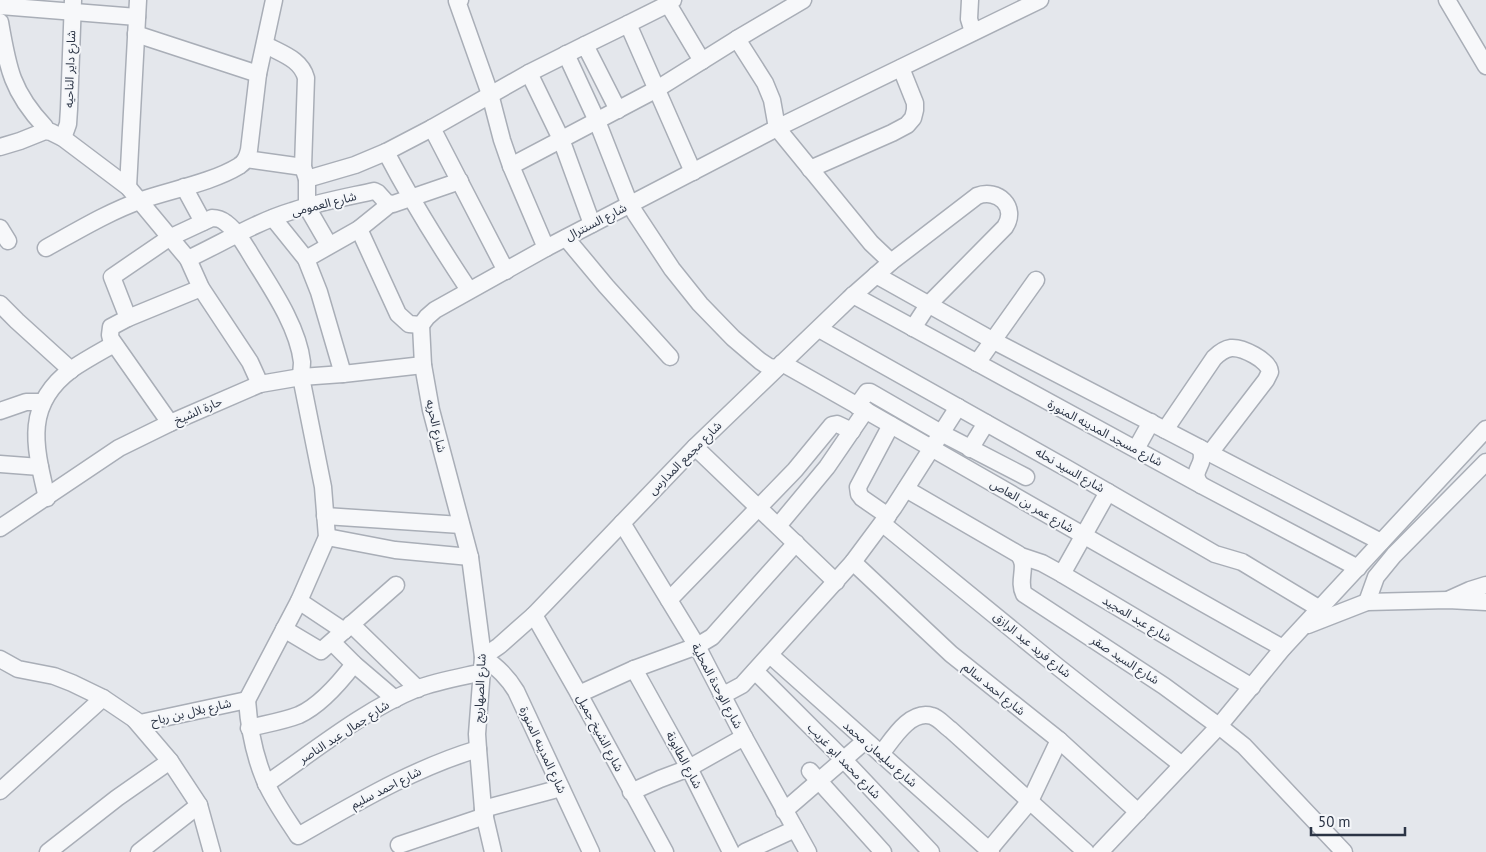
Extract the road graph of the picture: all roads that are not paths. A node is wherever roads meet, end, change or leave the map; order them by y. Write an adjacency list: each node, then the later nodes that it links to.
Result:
1 (138, 0): 12 (street)
2 (274, 0): 18 (street)
3 (457, 0): 27 (street)
4 (803, 0): 17 (street)
5 (970, 0): 15 (street)
6 (1040, 0): 15 (street, شارع السنترال)
7 (1447, 0): 22 (street)
8 (671, 2): 14 (street); 21 (street)
9 (20, 4): 10 (street); 11 (street)
10 (0, 6)
11 (73, 6): 12 (street); 33 (street, شارع داير الناحيه)
12 (137, 18): 16 (street)
13 (0, 22): 32 (street)
14 (628, 24): 19 (street); 26 (street)
15 (974, 32): 23 (street, شارع السنترال)
16 (136, 34): 25 (street); 43 (street)
17 (737, 39): 21 (street); 31 (street)
18 (266, 45): 25 (street); 41 (street)
19 (585, 46): 20 (street); 28 (street)
20 (566, 54): 24 (street); 29 (street, شارع عمر بن العاص)
21 (702, 61): 26 (street)
22 (1486, 66)
23 (902, 68): 31 (street, شارع السنترال); 39 (street)
24 (529, 73): 27 (street); 34 (street)
25 (258, 74): 37 (street)
26 (657, 89): 28 (street); 40 (street)
27 (490, 94): 30 (street); 38 (street)
28 (618, 110): 29 (street)
29 (597, 121): 34 (street); 48 (street, شارع عمر بن العاص)
30 (432, 128): 36 (street); 42 (street)
31 (777, 128): 39 (street); 40 (street, شارع السنترال)
32 (45, 131): 33 (street); 35 (street)
33 (64, 138): 43 (street)
34 (561, 139): 38 (street); 52 (street)
35 (0, 146)
36 (386, 152): 41 (street); 45 (street)
37 (246, 159): 41 (street); 44 (street)
38 (511, 166): 59 (street)
39 (810, 169): 62 (street)
40 (693, 172): 48 (street, شارع السنترال)
41 (305, 173): 49 (street)
42 (460, 180): 45 (street); 63 (street)
43 (128, 187): 46 (street)
44 (184, 187): 46 (street); 51 (street)
45 (410, 198): 47 (street); 67 (street)
46 (140, 201): 55 (street); 58 (street)
47 (390, 204): 49 (street, شارع العمومى); 53 (street)
48 (630, 204): 52 (street, شارع السنترال); 80 (street, شارع عمر بن العاص)
49 (307, 206): 50 (street, شارع العمومى); 57 (street)
50 (273, 218): 54 (street, شارع العمومى); 61 (street)
51 (203, 222): 54 (street); 55 (street)
52 (592, 224): 56 (street, شارع السنترال)
53 (359, 229): 57 (street); 72 (street)
54 (238, 235): 60 (street, شارع العمومى); 83 (street)
55 (169, 238): 60 (street); 71 (street)
56 (566, 238): 59 (street, شارع السنترال); 77 (street)
57 (329, 245): 61 (street)
58 (46, 248)
59 (546, 248): 63 (street, شارع السنترال)
60 (188, 259): 66 (street)
61 (306, 259): 82 (street)
62 (891, 262): 64 (street, شارع مجمع المدارس); 70 (street, شارع مجمع المدارس)
63 (506, 270): 67 (street, شارع السنترال)
64 (876, 275): 68 (street, شارع مجمع المدارس); 70 (street)
65 (1036, 280): 75 (street)
66 (201, 288): 71 (street); 84 (street)
67 (469, 290): 72 (street, شارع السنترال)
68 (853, 295): 73 (street, شارع مسجد المدينه المنورة); 74 (street, شارع مجمع المدارس)
69 (0, 304): 81 (street)
70 (928, 305): 73 (street, شارع مجمع المدارس); 75 (street)
71 (128, 318): 76 (street)
72 (421, 325): 79 (street, شارع الحريه)
73 (912, 328): 78 (street, شارع مسجد المدينه المنورة)
74 (819, 329): 80 (street, شارع مجمع المدارس); 86 (street, شارع السيد نحله)
75 (992, 340): 78 (street); 92 (street)
76 (114, 344): 81 (street); 89 (street)
77 (670, 357)
78 (977, 363): 99 (street, شارع مسجد المدينه المنورة)
79 (423, 365): 82 (street, حارة الشيخ); 113 (street, شارع الحريه)
80 (780, 365): 87 (street, شارع عمر بن العاص); 96 (street, شارع مجمع المدارس)
81 (71, 370): 85 (street)
82 (343, 374): 83 (street, حارة الشيخ)
83 (301, 377): 84 (street, حارة الشيخ); 110 (street)
84 (260, 384): 89 (street, حارة الشيخ)
85 (43, 402): 88 (street); 103 (street)
86 (958, 407): 90 (street, شارع السيد نحله); 95 (street)
87 (862, 408): 91 (street, شارع عمر بن العاص); 94 (street); 95 (street)
88 (0, 411)
89 (170, 423): 108 (street, حارة الشيخ)
90 (986, 423): 98 (street); 107 (street, شارع السيد نحله)
91 (891, 425): 97 (street, شارع عمر بن العاص); 111 (street, شارع فريد عبد الرازق)
92 (1158, 426): 99 (street); 100 (street); 100 (street)
93 (1486, 429): 118 (street)
94 (852, 431): 109 (street); 114 (street)
95 (941, 433): 97 (street); 98 (street)
96 (695, 447): 109 (street); 112 (street, شارع مجمع المدارس)
97 (932, 448): 106 (street); 116 (street, شارع عمر بن العاص)
98 (970, 449): 104 (street)
99 (1136, 449): 105 (street, شارع مسجد المدينه المنورة)
100 (1205, 451): 105 (street); 118 (street)
101 (1486, 462): 131 (street)
102 (0, 464): 103 (street)
103 (40, 467): 108 (street)
104 (1026, 477)
105 (1201, 485): 123 (street, شارع مسجد المدينه المنورة)
106 (906, 489): 111 (street); 120 (street)
107 (1108, 492): 116 (street); 133 (street, شارع السيد نحله)
108 (47, 498): 115 (street, حارة الشيخ)
109 (759, 508): 114 (street); 128 (street)
110 (325, 516): 113 (street); 117 (street)
111 (886, 520): 122 (street); 163 (street, شارع فريد عبد الرازق)
112 (622, 523): 128 (street, شارع الوحدة المحلية); 134 (street, شارع مجمع المدارس)
113 (462, 525): 121 (street, شارع الصهاريج)
114 (778, 526): 119 (street)
115 (0, 528)
116 (1083, 536): 124 (street); 139 (street, شارع عمر بن العاص)
117 (327, 537): 121 (street); 130 (street)
118 (1381, 542): 123 (street)
119 (796, 543): 125 (street); 138 (street)
120 (1021, 556): 124 (street, شارع عبد المجيد); 154 (street, شارع السيد صقر)
121 (470, 557): 143 (street, شارع الصهاريج)
122 (854, 562): 125 (street); 157 (street, شارع احمد سالم)
123 (1358, 568): 133 (street)
124 (1062, 574): 146 (street, شارع عبد المجيد)
125 (836, 582): 140 (street)
126 (396, 585): 137 (street)
127 (1486, 585): 129 (street)
128 (669, 600): 138 (street, شارع الوحدة المحلية)
129 (1448, 600): 131 (street); 132 (street)
130 (299, 601): 136 (street); 137 (street)
131 (1367, 602): 135 (street)
132 (1486, 602)
133 (1320, 610): 135 (street)
134 (534, 615): 143 (street, شارع مجمع المدارس); 149 (street, شارع الشيخ جميل)
135 (1303, 627): 139 (street)
136 (284, 630): 137 (street); 152 (street)
137 (342, 633): 142 (street); 147 (street)
138 (697, 646): 144 (street); 148 (street, شارع الوحدة المحلية)
139 (1283, 648): 146 (street)
140 (770, 655): 145 (street); 158 (street, شارع سليمان محمد)
141 (0, 659): 150 (street, شارع بلال بن رباح)
142 (354, 664): 151 (street); 155 (street)
143 (483, 664): 147 (street, شارع جمال عبد الناصر); 159 (street, شارع الصهاريج); 167 (street, شارع المدينه المنورة)
144 (634, 669): 149 (street); 164 (street, شارع الطابونة)
145 (755, 671): 148 (street); 161 (street, شارع محمد ابو غريب)
146 (1252, 687): 154 (street)
147 (418, 689): 151 (street, شارع جمال عبد الناصر)
148 (721, 693): 156 (street, شارع الوحدة المحلية)
149 (579, 694): 169 (street, شارع الشيخ جميل)
150 (103, 698): 153 (street, شارع بلال بن رباح); 168 (street)
151 (395, 698): 166 (street, شارع جمال عبد الناصر)
152 (247, 700): 153 (street, شارع بلال بن رباح); 155 (street)
153 (135, 720): 162 (street)
154 (1219, 726): 163 (street); 191 (street, شارع السيد صقر)
155 (249, 728): 166 (street)
156 (744, 736): 164 (street); 172 (street, شارع الوحدة المحلية)
157 (1059, 740): 170 (street); 174 (street, شارع احمد سالم)
158 (865, 741): 160 (street, شارع سليمان محمد); 161 (street)
159 (478, 749): 166 (street, شارع احمد سليم); 173 (street, شارع الصهاريج)
160 (881, 754): 170 (street); 178 (street, شارع سليمان محمد)
161 (843, 759): 165 (street); 188 (street, شارع محمد ابو غريب)
162 (170, 761): 171 (street); 179 (street)
163 (1182, 765): 174 (street)
164 (689, 768): 169 (street); 184 (street, شارع الطابونة)
165 (814, 776): 172 (street); 187 (street)
166 (266, 784)
167 (561, 788): 173 (street); 177 (street, شارع المدينه المنورة)
168 (0, 791)
169 (631, 792): 183 (street, شارع الشيخ جميل)
170 (1030, 801): 178 (street); 189 (street)
171 (199, 805): 180 (street); 181 (street)
172 (784, 811): 175 (street, شارع الوحدة المحلية)
173 (484, 812): 176 (street); 182 (street, شارع الصهاريج)
174 (1138, 812): 190 (street)
175 (795, 829): 185 (street); 186 (street, شارع الوحدة المحلية)
176 (399, 845)
177 (588, 851)
178 (990, 851)
179 (48, 852)
180 (138, 852)
181 (212, 852)
182 (493, 852)
183 (665, 852)
184 (731, 852)
185 (745, 852)
186 (808, 852)
187 (884, 852)
188 (931, 852)
189 (1086, 852)
190 (1100, 852)
191 (1344, 852)

